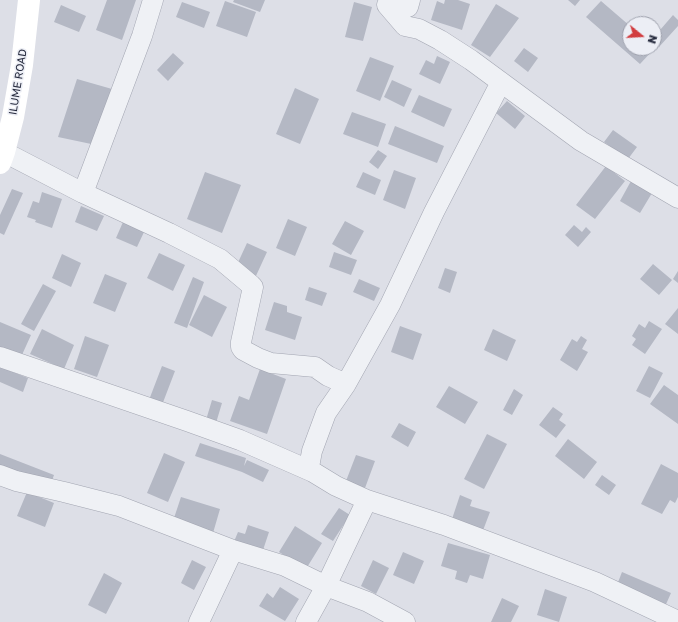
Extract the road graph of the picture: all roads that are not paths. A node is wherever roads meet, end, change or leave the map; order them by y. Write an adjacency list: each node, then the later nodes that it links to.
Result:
1 (28, 0): 6 (street, ILUME ROAD)
2 (153, 0): 8 (street)
3 (384, 0): 4 (street)
4 (409, 4): 5 (street)
5 (501, 82): 9 (street); 11 (street)
6 (6, 115): 7 (street, ILUME ROAD)
7 (2, 158): 8 (street)
8 (83, 193): 11 (street)
9 (678, 198)
10 (0, 357): 12 (street)
11 (346, 384): 12 (street)
12 (313, 472): 14 (street)
13 (0, 475): 15 (street)
14 (367, 500): 16 (street); 17 (street)
15 (233, 550): 16 (street); 18 (street)
16 (326, 586): 19 (street); 20 (street)
17 (678, 621)
18 (199, 622)
19 (306, 622)
20 (404, 622)

